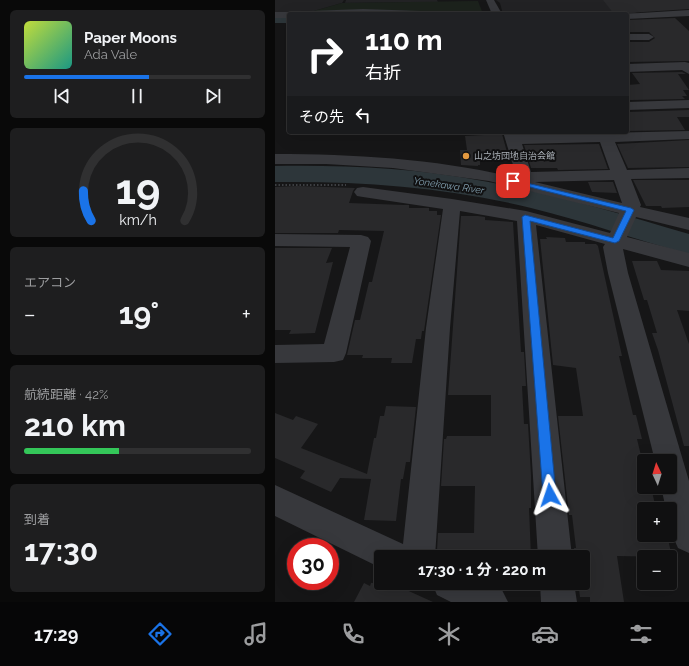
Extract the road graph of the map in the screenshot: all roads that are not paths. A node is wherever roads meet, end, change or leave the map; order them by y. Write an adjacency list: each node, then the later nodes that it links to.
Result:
1 (490, 0): 3 (street)
2 (641, 4): 4 (street)
3 (496, 12)
4 (650, 12)
5 (287, 14): 6 (street)
6 (275, 15)
7 (629, 16): 8 (street)
8 (687, 19)
9 (275, 22): 10 (street)
10 (287, 22)
11 (629, 37): 12 (street)
12 (649, 37)
13 (629, 40): 14 (street)
14 (636, 49)
15 (629, 68): 16 (street)
16 (686, 76)
17 (689, 104): 18 (street)
18 (629, 106)
19 (605, 135): 20 (street); 21 (street); 24 (street)
20 (689, 135)
21 (511, 136): 25 (street)
22 (275, 159): 25 (street)
23 (689, 173): 24 (street)
24 (621, 176): 25 (street); 28 (street)
25 (525, 180): 28 (street)
26 (363, 192): 27 (street)
27 (452, 204): 29 (street); 40 (street)
28 (630, 211): 30 (street); 31 (street)
29 (525, 217): 31 (street); 41 (street)
30 (689, 224)
31 (617, 238): 33 (street); 35 (street)
32 (275, 240): 34 (street)
33 (689, 260)
34 (275, 354)
35 (667, 454)
36 (677, 492): 38 (street)
37 (275, 500): 39 (street)
38 (689, 537)
39 (379, 550)
40 (419, 550)
41 (554, 550)
42 (464, 590): 44 (street)
43 (558, 590): 45 (street)
44 (490, 602)
45 (559, 602)

